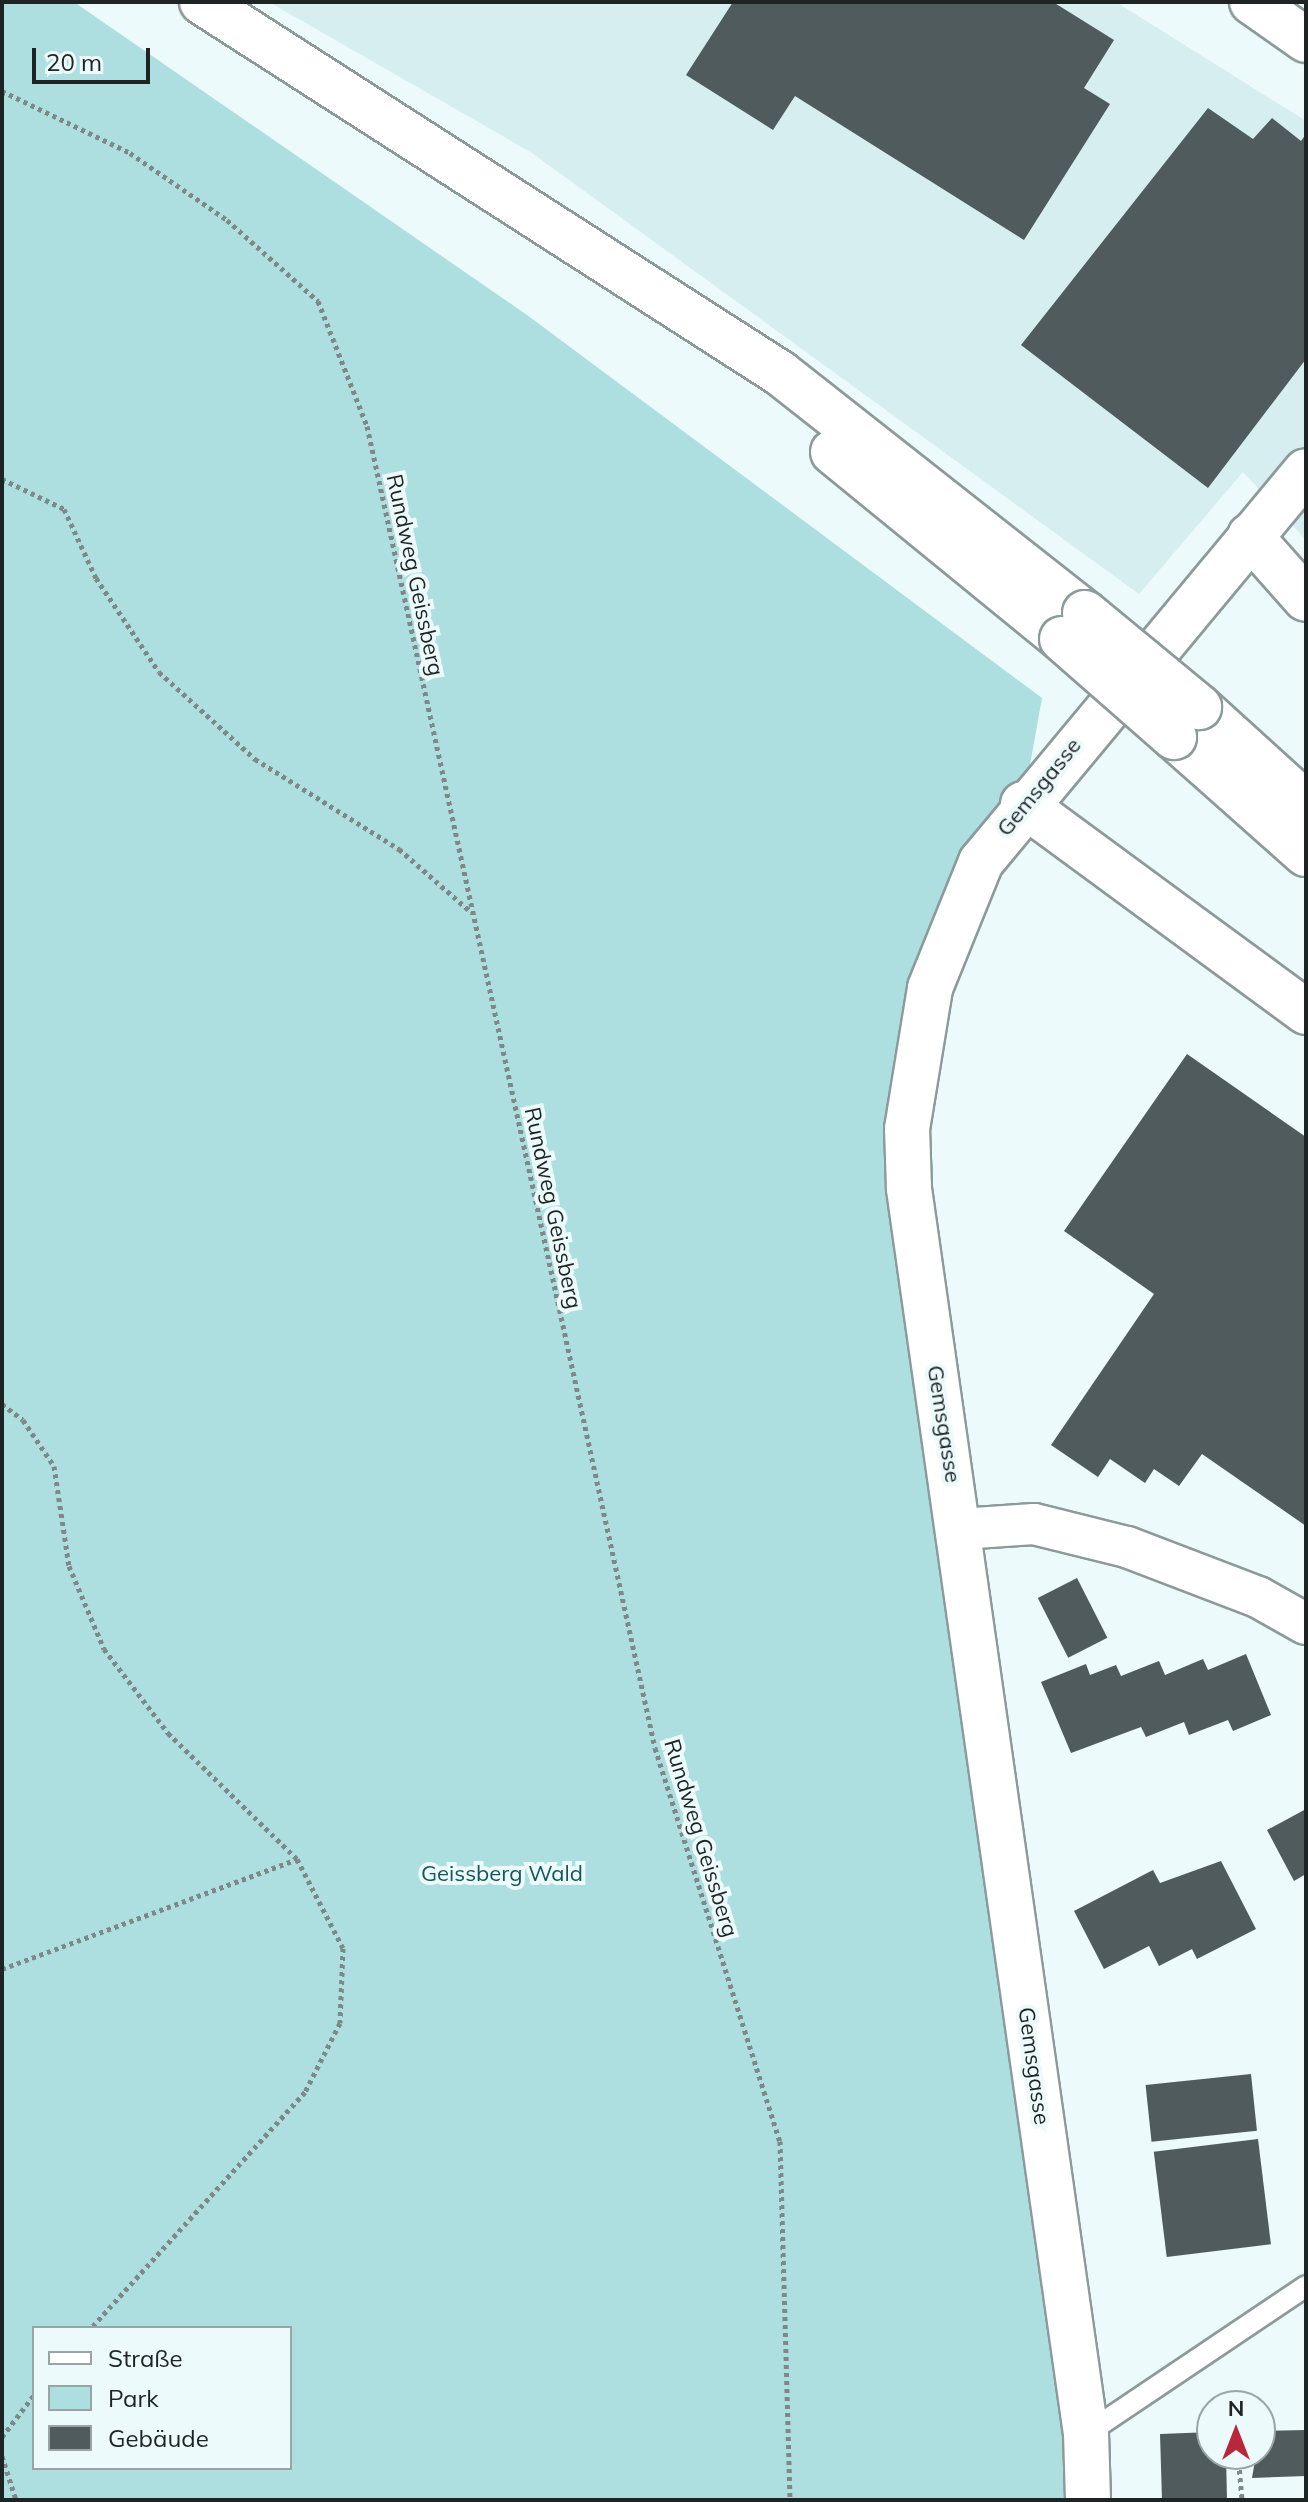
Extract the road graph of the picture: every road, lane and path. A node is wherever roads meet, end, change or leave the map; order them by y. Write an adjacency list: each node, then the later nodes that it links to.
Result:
1 (202, 2): 9 (main road, bridge)
2 (1252, 2): 3 (main road)
3 (1306, 40)
4 (2, 91): 13 (path, Rundweg Geissberg)
5 (1306, 471): 7 (main road, Gemsgasse)
6 (2, 479): 13 (path)
7 (1250, 536): 8 (main road); 10 (main road, Gemsgasse)
8 (1306, 599)
9 (1186, 722): 11 (main road); 12 (main road)
10 (1023, 804): 14 (main road); 16 (main road, Gemsgasse)
11 (1306, 804)
12 (1306, 854)
13 (472, 913): 28 (path, Rundweg Geissberg)
14 (1306, 1012)
15 (2, 1404): 18 (path)
16 (960, 1529): 17 (street); 23 (main road, Gemsgasse)
17 (1306, 1624)
18 (297, 1859): 19 (path); 21 (path)
19 (2, 1969)
20 (1306, 2286): 23 (lane)
21 (93, 2326)
22 (32, 2398): 24 (path)
23 (1086, 2434): 29 (main road, Gemsgasse)
24 (2, 2437)
25 (2, 2456): 27 (path)
26 (1239, 2470): 30 (path)
27 (16, 2500)
28 (790, 2500)
29 (1088, 2500)
30 (1242, 2500)

